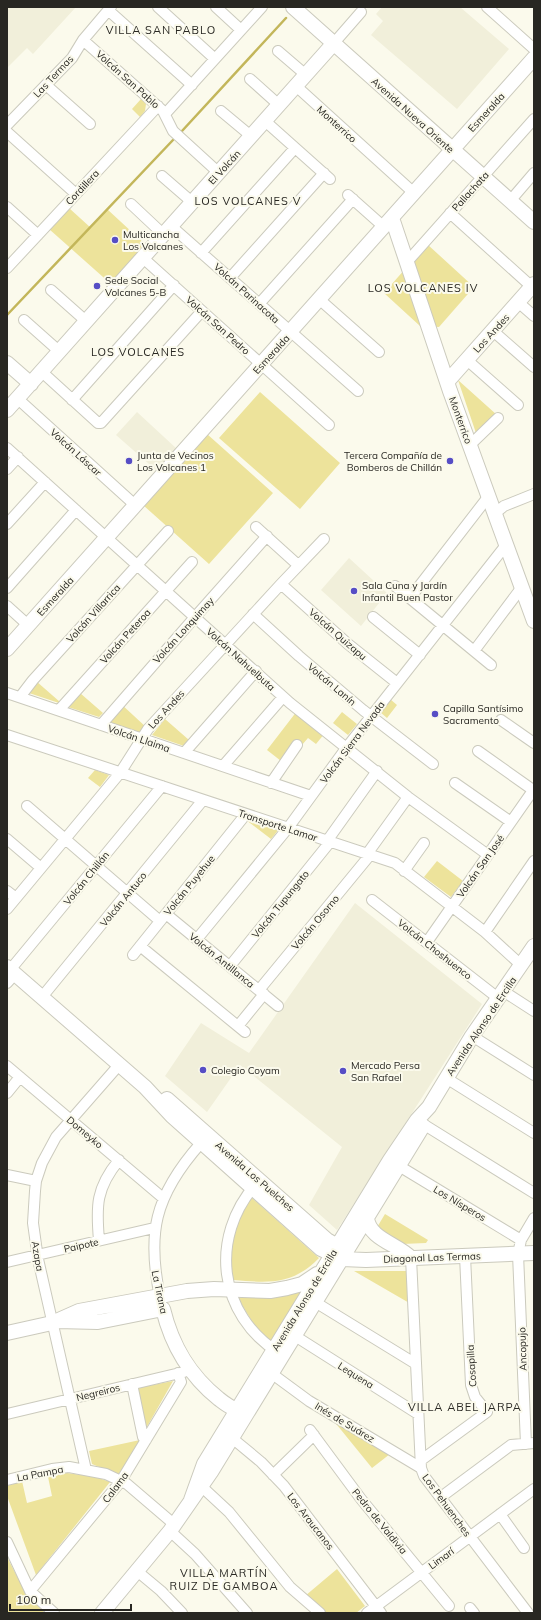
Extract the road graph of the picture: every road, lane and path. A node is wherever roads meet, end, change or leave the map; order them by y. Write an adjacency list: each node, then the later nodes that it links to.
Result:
1 (158, 7): 14 (street)
2 (216, 7): 8 (street)
3 (262, 7): 8 (street)
4 (292, 7): 10 (main road, Avenida Nueva Oriente)
5 (487, 7): 11 (street)
6 (110, 8): 9 (street, Las Termas); 18 (street)
7 (361, 12): 10 (street, El Volcán)
8 (241, 30): 14 (street)
9 (83, 40): 17 (street, Las Termas); 21 (street, Volcán San Pablo)
10 (334, 43): 15 (main road, El Volcán); 31 (main road, Avenida Nueva Oriente)
11 (534, 49)
12 (278, 50): 15 (street)
13 (534, 58): 31 (main road, Esmeralda)
14 (215, 59): 18 (street)
15 (306, 75): 19 (main road, El Volcán)
16 (250, 79): 20 (street)
17 (46, 85): 26 (street); 27 (street, Las Termas)
18 (192, 85): 23 (street)
19 (296, 86): 20 (main road, El Volcán); 36 (street, Monterrico)
20 (279, 105): 25 (main road, El Volcán)
21 (158, 106): 23 (street, Volcán San Pablo); 37 (street, Cordillera)
22 (221, 111): 29 (street)
23 (166, 113): 32 (street, Volcán San Pablo)
24 (534, 119): 35 (street, Pallachata)
25 (265, 121): 29 (main road, El Volcán); 30 (street)
26 (90, 124)
27 (7, 125)
28 (7, 132): 37 (street)
29 (251, 136): 32 (main road, El Volcán)
30 (295, 148): 47 (street); 51 (street)
31 (453, 150): 35 (main road, Avenida Nueva Oriente); 36 (main road, Esmeralda)
32 (219, 173): 39 (main road, El Volcán)
33 (534, 173): 38 (street)
34 (162, 176): 39 (street)
35 (483, 177): 38 (main road, Avenida Nueva Oriente); 42 (street, Pallachata)
36 (414, 193): 43 (main road, Esmeralda)
37 (76, 194): 46 (street, Cordillera)
38 (510, 201): 44 (main road, Avenida Nueva Oriente)
39 (192, 202): 45 (main road, El Volcán)
40 (132, 204): 45 (street, Volcán Parinacota)
41 (7, 207): 46 (street)
42 (450, 213): 49 (street, Pallachata); 53 (street)
43 (388, 222): 49 (main road, Monterrico); 55 (main road, Esmeralda); 57 (street)
44 (534, 222)
45 (168, 230): 47 (street, Volcán Parinacota); 48 (main road, El Volcán)
46 (38, 235): 50 (street, Cordillera)
47 (201, 253): 51 (street, Volcán Parinacota)
48 (143, 258): 52 (street, Volcán San Pedro); 61 (main road, El Volcán)
49 (407, 262): 71 (main road, Monterrico)
50 (7, 268)
51 (230, 278): 57 (street, Volcán Parinacota)
52 (174, 285): 58 (street, Volcán San Pedro); 75 (street)
53 (533, 286): 56 (main road, Los Andes)
54 (50, 290): 61 (street)
55 (319, 299): 63 (main road, Esmeralda); 65 (street)
56 (518, 302): 59 (street); 62 (main road, Los Andes)
57 (259, 304): 63 (street, Volcán Parinacota)
58 (202, 311): 68 (street, Volcán San Pedro); 75 (street)
59 (534, 316)
60 (24, 320): 64 (street)
61 (87, 322): 64 (main road, El Volcán)
62 (493, 331): 66 (main road, Los Andes); 69 (street)
63 (290, 332): 68 (main road, Esmeralda); 73 (street, Volcán Parinacota)
64 (60, 352): 70 (main road, El Volcán)
65 (379, 352)
66 (467, 360): 71 (main road, Los Andes); 76 (street)
67 (7, 363): 72 (main road)
68 (262, 364): 79 (street, Volcán San Pedro); 87 (main road, Esmeralda)
69 (534, 367)
70 (42, 372): 72 (main road, El Volcán); 75 (street)
71 (447, 382): 80 (main road, Monterrico)
72 (31, 384): 74 (main road, El Volcán)
73 (358, 392)
74 (18, 399): 77 (main road, El Volcán); 87 (street, Volcán Láscar)
75 (72, 400)
76 (518, 405)
77 (7, 410)
78 (498, 418): 80 (street)
79 (329, 425)
80 (470, 445): 86 (main road, Monterrico)
81 (7, 448): 82 (street, Volcán Nahuelbuta)
82 (18, 457): 83 (street); 84 (street, Volcán Nahuelbuta)
83 (7, 469)
84 (45, 482): 88 (street, Volcán Nahuelbuta); 90 (street)
85 (534, 494): 89 (street)
86 (488, 497): 89 (main road, Monterrico); 105 (street)
87 (135, 505): 94 (main road, Esmeralda)
88 (76, 510): 94 (street, Volcán Nahuelbuta); 103 (street)
89 (494, 514): 96 (main road, Monterrico)
90 (7, 524)
91 (256, 526): 93 (street)
92 (168, 531): 98 (street, Volcán Villarrica)
93 (267, 536): 99 (street); 108 (street, Volcán Lonquimay)
94 (106, 538): 98 (street, Volcán Nahuelbuta); 111 (main road, Esmeralda)
95 (324, 539): 99 (street, Los Andes)
96 (506, 545): 102 (main road, Monterrico); 112 (street, Volcán Sierra Nevada)
97 (192, 562): 104 (street, Volcán Peteroa)
98 (136, 564): 104 (street, Volcán Nahuelbuta); 121 (street, Volcán Villarrica)
99 (298, 565): 100 (street, Los Andes)
100 (281, 584): 107 (street, Los Andes); 119 (street, Volcán Quizapu)
101 (395, 586): 105 (street)
102 (522, 587): 110 (main road, Monterrico); 115 (street)
103 (7, 588)
104 (166, 590): 108 (street, Volcán Nahuelbuta); 123 (street, Volcán Peteroa)
105 (410, 598): 112 (street)
106 (7, 606): 111 (street)
107 (253, 614): 113 (street, Los Andes); 124 (street, Volcán Lanín)
108 (195, 616): 113 (street, Volcán Nahuelbuta); 126 (street, Volcán Lonquimay)
109 (373, 617): 116 (street)
110 (534, 621)
111 (28, 626): 114 (main road, Esmeralda)
112 (443, 626): 115 (street); 116 (street, Volcán Sierra Nevada)
113 (225, 643): 118 (street, Volcán Nahuelbuta); 128 (street, Los Andes)
114 (7, 649)
115 (474, 651): 117 (street)
116 (420, 654): 119 (street, Volcán Sierra Nevada)
117 (490, 665)
118 (256, 672): 122 (street, Volcán Nahuelbuta); 133 (street)
119 (397, 683): 124 (street, Volcán Sierra Nevada)
120 (7, 693): 121 (street, Volcán Llaima)
121 (20, 697): 123 (street, Volcán Llaima)
122 (283, 697): 131 (street, Volcán Nahuelbuta); 135 (street)
123 (59, 710): 126 (street, Volcán Llaima)
124 (371, 716): 131 (street, Volcán Sierra Nevada); 134 (street, Volcán Lanín)
125 (501, 720): 129 (street)
126 (101, 725): 128 (street, Volcán Llaima)
127 (7, 735): 137 (street, Transporte Lamar)
128 (143, 739): 133 (street, Volcán Llaima); 137 (street, Los Andes)
129 (534, 743)
130 (297, 745): 138 (street)
131 (347, 748): 136 (street, Volcán Nahuelbuta); 142 (street, Volcán Sierra Nevada)
132 (478, 751): 141 (street)
133 (184, 753): 135 (street, Volcán Llaima)
134 (433, 764)
135 (223, 766): 138 (street, Volcán Llaima)
136 (377, 772): 143 (street, Volcán Nahuelbuta); 151 (street, Volcán Tupungato)
137 (120, 773): 140 (street, Transporte Lamar); 150 (street, Los Andes)
138 (271, 783): 142 (street, Volcán Llaima)
139 (455, 783): 147 (street)
140 (162, 786): 144 (street, Transporte Lamar); 156 (street, Volcán Chillán)
141 (534, 790): 147 (street, Volcán San José)
142 (311, 796): 148 (street, Volcán Sierra Nevada)
143 (408, 797): 153 (street, Volcán Osorno); 154 (street, Volcán Nahuelbuta)
144 (203, 800): 146 (street, Transporte Lamar); 160 (street, Volcán Antuco)
145 (27, 806): 150 (street, Volcán Antillanca)
146 (246, 814): 148 (street, Transporte Lamar); 165 (street, Volcán Puyehue)
147 (511, 822): 154 (street, Volcán San José)
148 (288, 828): 151 (street, Transporte Lamar); 167 (street, Volcán Sierra Nevada)
149 (7, 839): 157 (street)
150 (65, 839): 156 (street, Volcán Antillanca); 157 (street, Los Andes)
151 (329, 841): 153 (street, Transporte Lamar); 173 (street, Volcán Tupungato)
152 (424, 843): 158 (street)
153 (369, 855): 158 (street, Transporte Lamar); 175 (street, Volcán Osorno)
154 (488, 855): 163 (street, Volcán San José)
155 (534, 861): 166 (street)
156 (96, 866): 160 (street, Volcán Antillanca); 174 (street, Volcán Chillán)
157 (41, 868): 161 (street, Los Andes)
158 (404, 871): 163 (street, Transporte Lamar)
159 (7, 890): 161 (street)
160 (128, 892): 165 (street, Volcán Antillanca); 177 (street, Volcán Antuco)
161 (16, 898): 164 (street, Los Andes)
162 (372, 900): 168 (street, Volcán Choshuenco)
163 (452, 906): 166 (street, Transporte Lamar); 168 (street, Volcán San José)
164 (7, 909)
165 (163, 917): 167 (street, Volcán Antillanca); 169 (street, Volcán Puyehue)
166 (484, 932): 172 (street, Transporte Lamar)
167 (197, 939): 173 (street, Volcán Antillanca)
168 (427, 942): 176 (street, Volcán Choshuenco)
169 (140, 946): 171 (street, Volcán Puyehue); 175 (street, Volcán Osorno)
170 (534, 948): 172 (main road, Avenida Alonso de Ercilla)
171 (133, 955)
172 (521, 965): 176 (main road, Avenida Alonso de Ercilla)
173 (230, 966): 175 (street, Volcán Antillanca)
174 (10, 974): 177 (main road, Avenida Los Puelches)
175 (261, 992): 178 (street, Volcán Antillanca)
176 (501, 995): 179 (street, Volcán Choshuenco); 180 (main road, Avenida Alonso de Ercilla)
177 (42, 997): 181 (main road, Avenida Los Puelches)
178 (278, 1006)
179 (534, 1011)
180 (472, 1036): 183 (street); 185 (main road, Avenida Alonso de Ercilla)
181 (119, 1065): 186 (main road, Avenida Los Puelches); 189 (street, Azapa)
182 (7, 1066): 184 (street, Domeyko)
183 (534, 1075)
184 (20, 1077): 187 (street); 189 (street, Domeyko)
185 (446, 1078): 188 (main road, Avenida Alonso de Ercilla); 191 (street)
186 (145, 1087): 192 (main road, Avenida Los Puelches); 197 (main road, Avenida Los Puelches)
187 (7, 1093)
188 (429, 1107): 190 (main road, Avenida Alonso de Ercilla); 205 (main road, Avenida Alonso de Ercilla)
189 (70, 1119): 193 (street, Domeyko); 196 (street, Azapa)
190 (423, 1124): 194 (main road, Avenida Alonso de Ercilla); 198 (street)
191 (534, 1133)
192 (201, 1142): 197 (main road, Avenida Los Puelches); 199 (street, La Tirana)
193 (119, 1160): 199 (street, Domeyko); 203 (street)
194 (399, 1166): 200 (main road, Avenida Alonso de Ercilla); 204 (street, Los Nísperos)
195 (7, 1175): 196 (street)
196 (36, 1181): 207 (street, Azapa)
197 (256, 1184): 205 (main road, Avenida Los Puelches); 212 (street)
198 (534, 1193)
199 (163, 1198): 202 (street, La Tirana)
200 (367, 1218): 205 (main road, Avenida Alonso de Ercilla); 209 (main road)
201 (534, 1218): 204 (street)
202 (154, 1228): 203 (street, Paipote); 213 (street, La Tirana)
203 (100, 1240): 207 (street, Paipote)
204 (519, 1247): 206 (main road, Diagonal Las Termas); 208 (main road, Diagonal Las Termas); 230 (street, Ancopujo)
205 (339, 1253): 209 (main road, Diagonal Las Termas); 211 (main road, Avenida Alonso de Ercilla); 214 (main road, Avenida Alonso de Ercilla)
206 (534, 1253)
207 (37, 1255): 210 (street, Paipote); 215 (street, Azapa)
208 (465, 1256): 209 (main road, Diagonal Las Termas); 231 (street, Cosapilla)
209 (411, 1258): 219 (street, Los Pehuenches)
210 (7, 1262)
211 (323, 1269): 212 (main road); 218 (main road, Avenida Alonso de Ercilla)
212 (230, 1290): 213 (main road); 218 (street)
213 (161, 1302): 215 (main road); 220 (main road, La Tirana)
214 (315, 1302): 217 (main road, Avenida Alonso de Ercilla); 219 (street)
215 (55, 1322): 216 (main road); 223 (street, Azapa)
216 (7, 1332)
217 (294, 1336): 218 (main road, Avenida Alonso de Ercilla); 227 (street, Lequena)
218 (278, 1353): 221 (main road, Avenida Alonso de Ercilla); 225 (main road, Avenida Alonso de Ercilla)
219 (416, 1364): 227 (street, Los Pehuenches)
220 (184, 1372): 222 (street, Negreiros); 225 (main road, La Tirana); 229 (street, Calama)
221 (271, 1373): 224 (main road, Avenida Alonso de Ercilla); 231 (street, Inés de Suárez)
222 (132, 1384): 223 (street, Negreiros); 229 (street)
223 (70, 1399): 226 (street, Negreiros); 232 (street, Azapa)
224 (252, 1405): 225 (main road); 228 (main road, Avenida Alonso de Ercilla)
225 (237, 1410): 239 (main road, Avenida Alonso de Ercilla)
226 (7, 1414)
227 (418, 1414): 231 (street, Los Pehuenches)
228 (232, 1438): 233 (street, Los Araucanos); 236 (main road, Avenida Alonso de Ercilla)
229 (146, 1440): 235 (street, Calama)
230 (530, 1444): 238 (street)
231 (420, 1465): 238 (street, Los Pehuenches)
232 (86, 1470): 234 (street, La Pampa); 235 (street, La Pampa)
233 (274, 1475): 246 (street, Pedro de Valdivia); 249 (street, Los Araucanos)
234 (7, 1480)
235 (122, 1481): 241 (street, La Pampa); 247 (street, Calama)
236 (201, 1486): 239 (main road, Avenida Alonso de Ercilla); 254 (street)
237 (534, 1489): 240 (street, Limarí)
238 (441, 1497): 242 (street, Los Pehuenches)
239 (190, 1500): 241 (main road, Avenida Alonso de Ercilla)
240 (500, 1514): 242 (street, Limarí); 244 (street)
241 (172, 1528): 245 (main road, Avenida Alonso de Ercilla); 253 (street, La Pampa)
242 (470, 1536): 246 (street, Limarí); 255 (street, Los Pehuenches)
243 (7, 1542): 247 (street)
244 (524, 1548)
245 (137, 1570): 251 (main road, Avenida Alonso de Ercilla); 252 (street)
246 (422, 1572): 248 (street, Pedro de Valdivia); 249 (street, Limarí)
247 (30, 1591): 250 (street)
248 (449, 1606)
249 (375, 1611)
250 (54, 1613)
251 (102, 1613)
252 (182, 1613)
253 (247, 1613)
254 (320, 1613)
255 (528, 1613)

